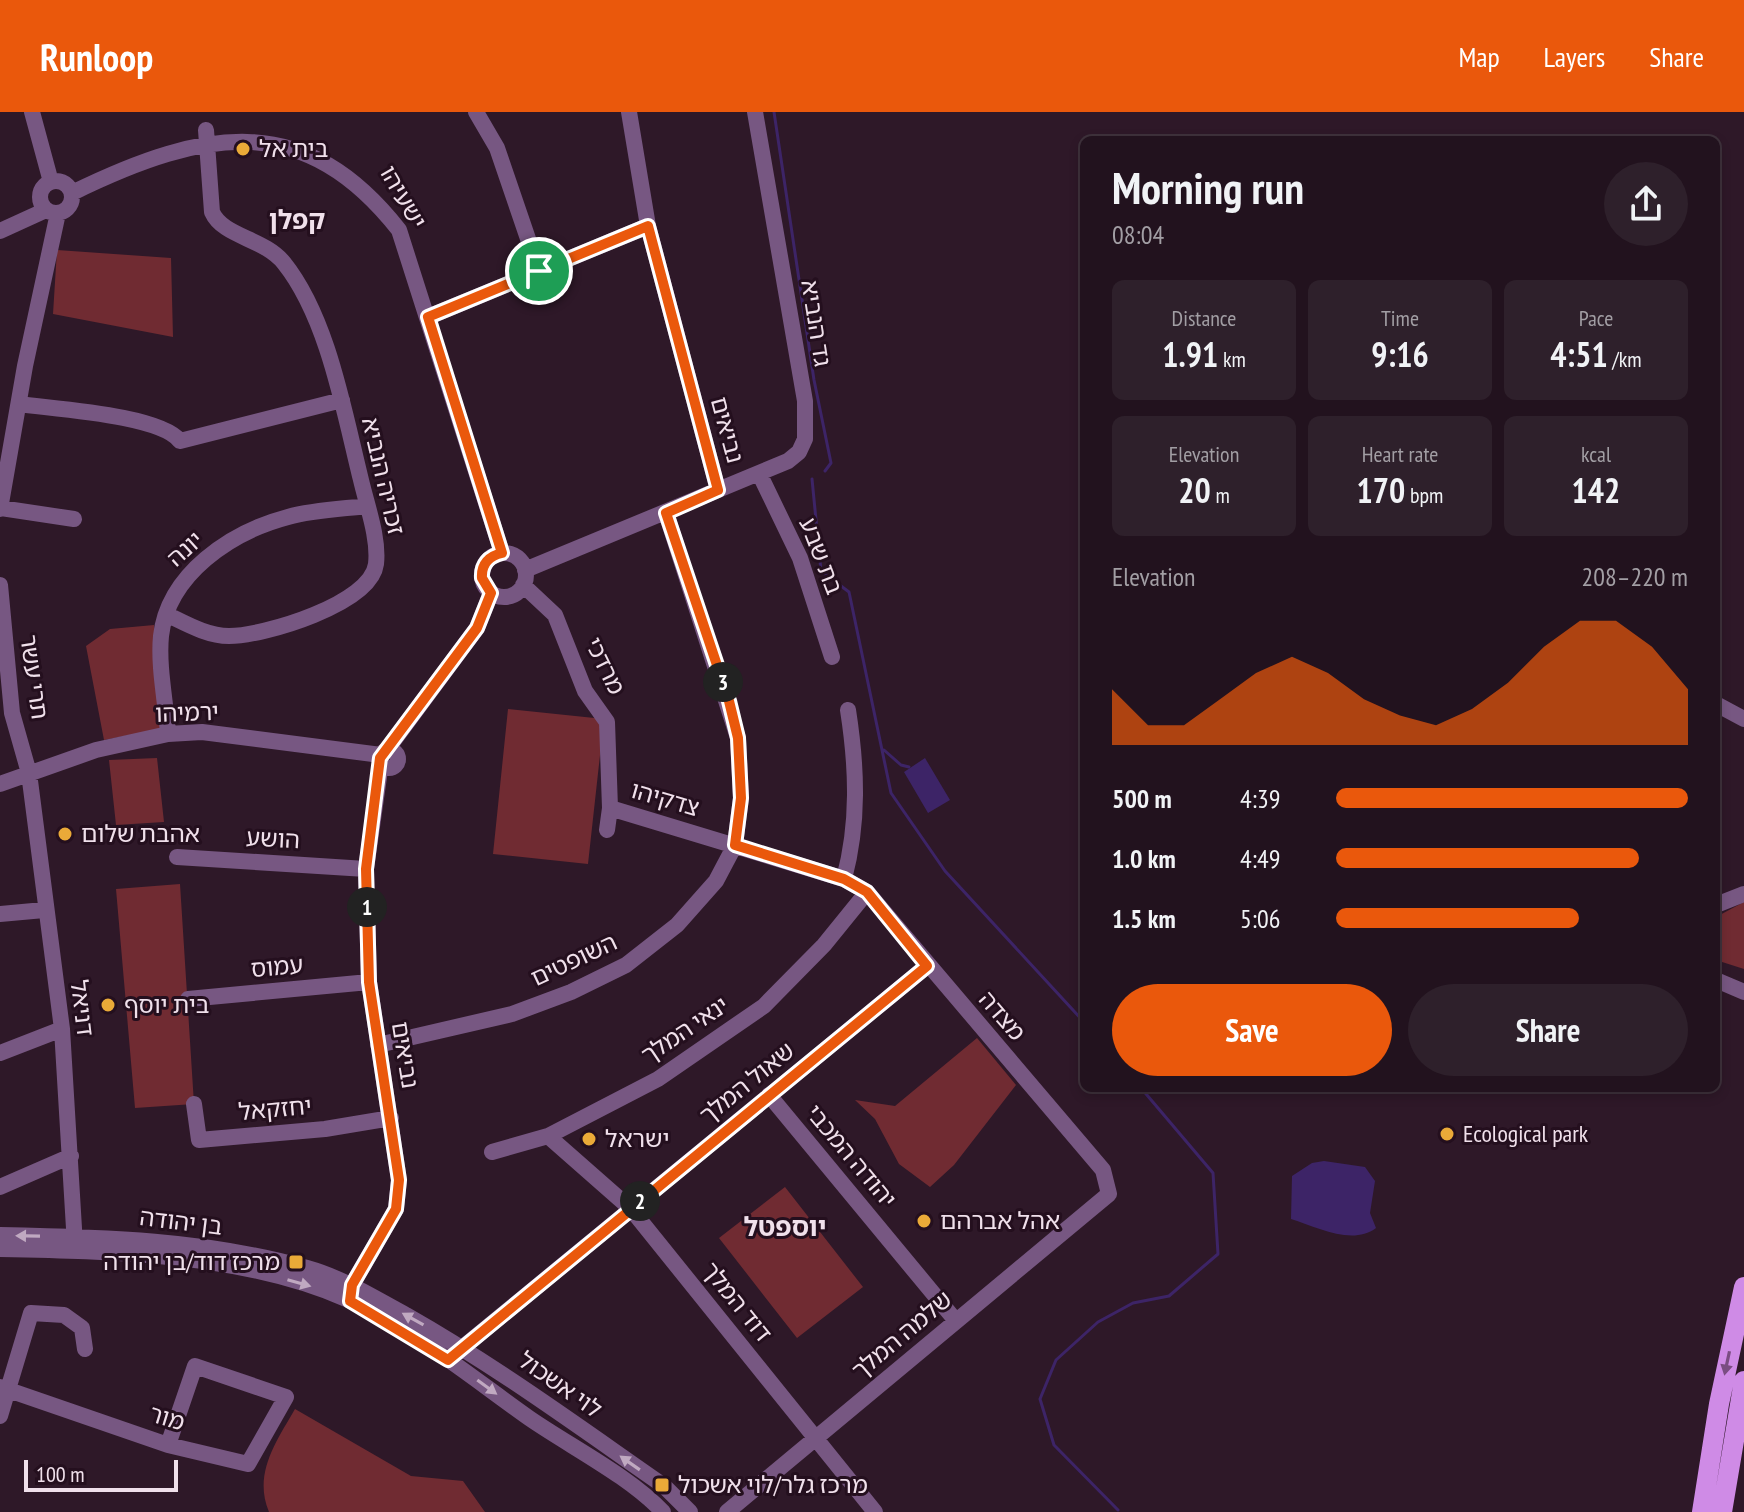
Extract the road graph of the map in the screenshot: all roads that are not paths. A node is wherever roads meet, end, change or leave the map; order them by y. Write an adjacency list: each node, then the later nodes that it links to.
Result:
1 (32, 112): 6 (street)
2 (476, 112): 11 (street)
3 (629, 112): 9 (street)
4 (755, 112): 15 (street, גד הנביא)
5 (351, 160): 12 (street, ישעיהו)
6 (51, 182): 7 (street); 8 (street)
7 (72, 193): 8 (street); 13 (street, זכריה הנביא)
8 (52, 211): 10 (street); 14 (street)
9 (648, 226): 11 (street); 16 (street, נביאים)
10 (0, 231)
11 (539, 271): 12 (street)
12 (428, 317): 21 (street, ישעיהו)
13 (342, 400): 14 (street); 17 (street, זכריה הנביא)
14 (19, 404): 18 (street)
15 (760, 475): 16 (street, גד הנביא); 26 (street, בת שבע)
16 (718, 490): 19 (street, נביאים)
17 (367, 506): 25 (street, יונה); 25 (street, זכריה הנביא)
18 (0, 508): 20 (street)
19 (666, 513): 22 (street, נביאים); 37 (street, השופטים)
20 (74, 519)
21 (502, 553): 22 (street); 24 (street)
22 (524, 578): 24 (street); 35 (street, מרדכי)
23 (0, 585): 27 (street, תרי עשר)
24 (491, 593): 32 (street, נביאים)
25 (166, 614): 31 (street, יונה)
26 (832, 657)
27 (3, 663): 33 (street, תרי עשר)
28 (1720, 706): 30 (street)
29 (848, 710): 40 (street)
30 (1744, 719)
31 (168, 734): 32 (street, ירמיהו); 33 (street, ירמיהו)
32 (388, 758): 39 (street, נביאים)
33 (29, 773): 34 (street, ירמיהו); 44 (street, דניאל)
34 (0, 784)
35 (610, 808): 36 (street, מרדכי); 37 (street, צדקיהו)
36 (607, 830)
37 (735, 845): 40 (street, צדקיהו); 52 (street, השופטים)
38 (177, 857): 39 (street, הושע)
39 (366, 869): 47 (street, נביאים)
40 (844, 879): 41 (street, מצדה)
41 (867, 892): 46 (street, מצדה); 57 (street, ינאי המלך)
42 (1744, 894): 43 (street)
43 (1720, 901)
44 (44, 910): 45 (street); 51 (street, דניאל)
45 (0, 914)
46 (927, 966): 54 (street, שאול המלך); 61 (street, מצדה)
47 (369, 982): 50 (street, עמוס); 52 (street, נביאים)
48 (1720, 982): 49 (street)
49 (1744, 992)
50 (188, 999)
51 (62, 1029): 53 (street); 59 (street, דניאל)
52 (378, 1045): 56 (street, נביאים)
53 (0, 1053)
54 (769, 1095): 62 (street, שאול המלך); 68 (street, יהודה המכבי)
55 (194, 1104): 56 (street, יחזקאל)
56 (391, 1118): 67 (street, נביאים)
57 (548, 1136): 58 (street, ינאי המלך); 62 (street, דוד המלך)
58 (492, 1152)
59 (71, 1156): 60 (street); 64 (street, דניאל)
60 (0, 1187)
61 (1109, 1194): 68 (street, שלמה המלך)
62 (631, 1209): 69 (street, שאול המלך); 75 (street, דוד המלך)
63 (0, 1235): 64 (street, בן יהודה, one-way to 63)
64 (75, 1243): 65 (street, בן יהודה); 67 (street, בן יהודה)
65 (0, 1249)
66 (1744, 1287): 81 (main road, one-way to 81)
67 (351, 1293): 69 (street, לוי אשכול, one-way to 67); 71 (street, לוי אשכול)
68 (956, 1321): 75 (street, שלמה המלך)
69 (463, 1347): 71 (street, שאול המלך); 78 (street, לוי אשכול, one-way to 69)
70 (85, 1349): 73 (street)
71 (448, 1360): 77 (street, לוי אשכול, one-way to 77)
72 (1744, 1381): 82 (main road)
73 (4, 1389): 74 (street); 76 (street, מור)
74 (0, 1416)
75 (816, 1438): 79 (street, שלמה המלך); 80 (street, דוד המלך)
76 (168, 1445): 76 (street, מור)
77 (663, 1512)
78 (690, 1512)
79 (727, 1512)
80 (875, 1512)
81 (1702, 1512)
82 (1722, 1512)

